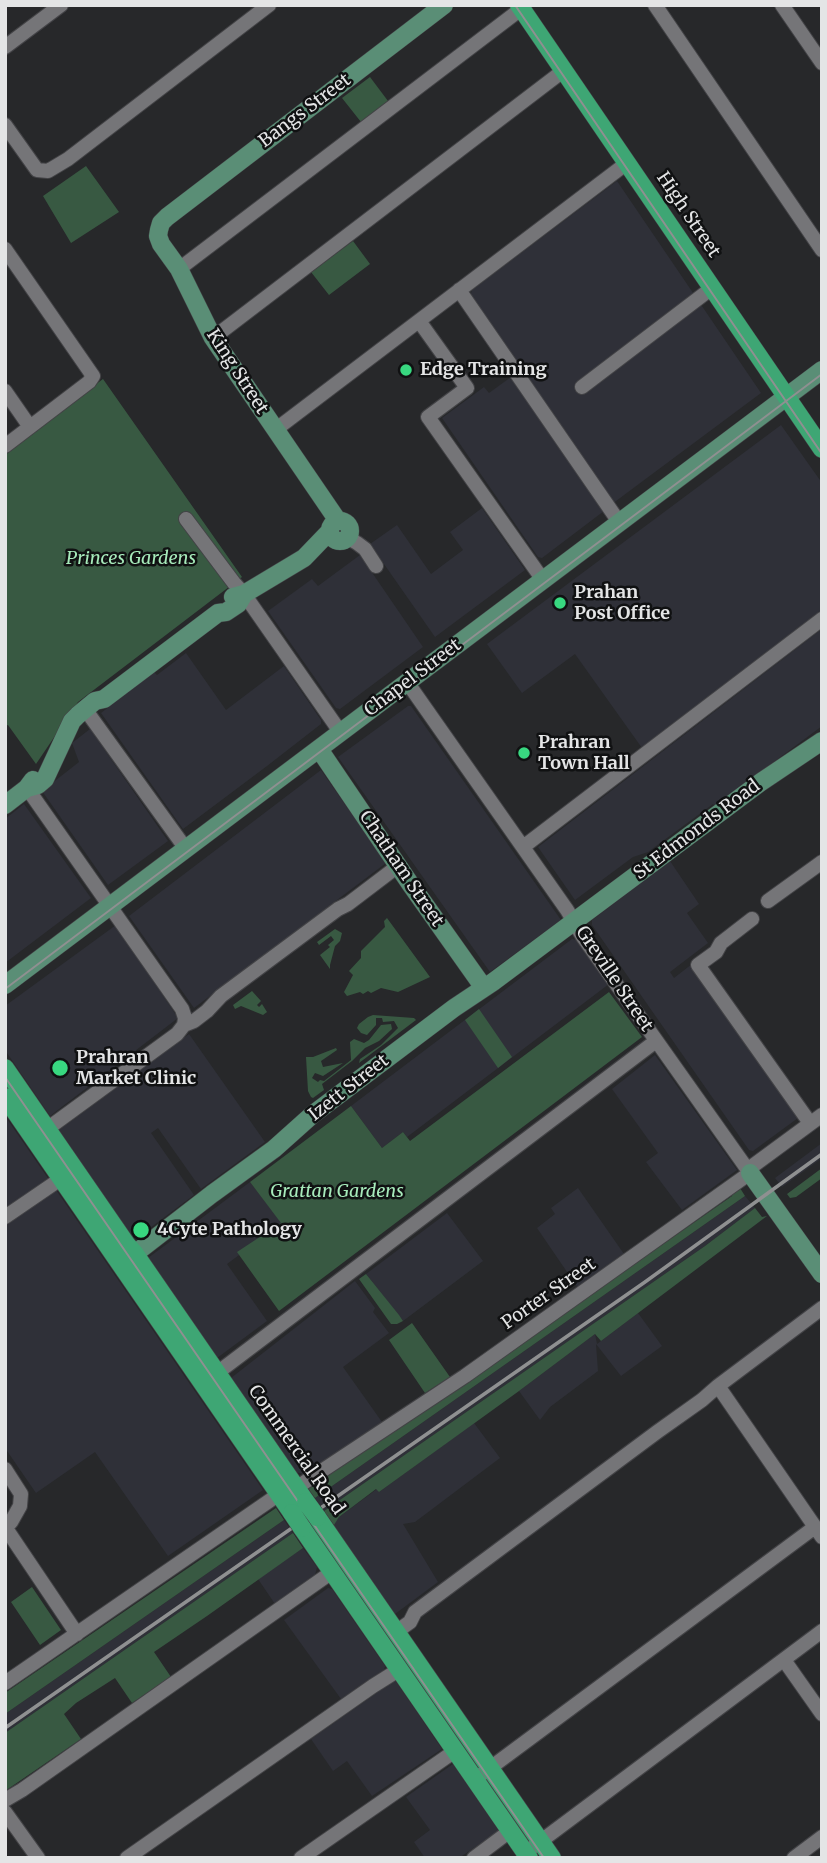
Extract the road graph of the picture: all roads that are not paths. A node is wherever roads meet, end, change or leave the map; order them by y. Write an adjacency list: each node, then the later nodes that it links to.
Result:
1 (61, 5): 7 (street)
2 (269, 5): 10 (street)
3 (444, 5): 12 (street, Bangs Street)
4 (655, 5): 14 (street)
5 (782, 5): 8 (street)
6 (520, 7): 9 (main road, High Street); 15 (street)
7 (5, 47)
8 (822, 63)
9 (563, 71): 11 (main road, High Street); 19 (street)
10 (5, 125)
11 (627, 163): 16 (main road, High Street); 17 (street)
12 (167, 216): 15 (street, King Street)
13 (5, 249): 24 (street)
14 (822, 250)
15 (179, 269): 19 (street, King Street)
16 (712, 288): 21 (street); 23 (main road, High Street)
17 (459, 290): 18 (street); 29 (street)
18 (419, 321): 25 (street); 32 (street)
19 (213, 338): 25 (street, King Street)
20 (822, 370): 23 (street, Chapel Street)
21 (582, 387)
22 (5, 391): 24 (street)
23 (786, 397): 27 (main road, High Street); 29 (street, Chapel Street)
24 (30, 427): 26 (street)
25 (275, 430): 30 (street, King Street)
26 (5, 446)
27 (822, 449)
28 (186, 519): 33 (street)
29 (619, 522): 32 (street, Chapel Street)
30 (340, 533): 31 (street, King Street); 33 (street)
31 (376, 566)
32 (542, 580): 35 (street, Chapel Street)
33 (244, 594): 36 (street); 37 (street)
34 (822, 619): 42 (street)
35 (407, 682): 37 (street, Chapel Street); 42 (street, Greville Street)
36 (87, 712): 40 (street); 43 (street)
37 (341, 733): 39 (street, Chapel Street)
38 (822, 741): 49 (street, St Edmonds Road)
39 (319, 749): 43 (street, Chapel Street); 45 (street, Chatham Street)
40 (27, 788): 41 (street); 47 (street)
41 (5, 805)
42 (523, 847): 49 (street, Greville Street)
43 (186, 849): 47 (street, Chapel Street)
44 (822, 862): 46 (street)
45 (398, 866): 51 (street, Chatham Street); 52 (street)
46 (768, 901)
47 (110, 906): 50 (street, Chapel Street); 52 (street)
48 (752, 919): 56 (street)
49 (574, 921): 51 (street, Izett Street); 53 (street, Greville Street)
50 (5, 985)
51 (484, 988): 61 (street, Izett Street)
52 (184, 1023): 57 (street)
53 (656, 1041): 58 (street, Greville Street); 64 (street)
54 (5, 1068): 57 (main road, Commercial Road)
55 (5, 1097): 59 (main road, Commercial Road)
56 (816, 1119): 58 (street, Porter Street)
57 (47, 1129): 61 (main road, Commercial Road)
58 (750, 1172): 62 (street, Greville Street); 67 (street, Porter Street)
59 (62, 1178): 60 (street); 67 (main road, Commercial Road)
60 (5, 1217)
61 (131, 1257): 64 (main road, Commercial Road)
62 (822, 1274)
63 (822, 1308): 65 (street)
64 (217, 1373): 67 (main road, Commercial Road)
65 (718, 1386): 69 (street); 72 (street)
66 (5, 1469): 68 (street)
67 (292, 1498): 70 (main road, Commercial Road, bridge); 72 (main road, Commercial Road, bridge); 73 (street, Porter Street)
68 (7, 1525): 73 (street)
69 (818, 1532): 79 (street)
70 (332, 1572): 75 (main road, Commercial Road); 80 (street)
71 (822, 1631): 74 (street)
72 (396, 1632): 79 (main road, Commercial Road)
73 (77, 1634): 76 (street, Porter Street)
74 (784, 1660): 77 (street); 84 (street)
75 (400, 1669): 78 (main road, Commercial Road); 86 (street)
76 (5, 1683)
77 (822, 1714)
78 (455, 1751): 82 (main road, Commercial Road); 87 (street)
79 (486, 1771): 84 (main road, Commercial Road)
80 (5, 1800)
81 (5, 1812): 85 (street)
82 (510, 1831): 84 (main road, Commercial Road); 88 (street)
83 (822, 1837): 90 (street)
84 (534, 1848): 89 (main road, Commercial Road)
85 (38, 1858)
86 (127, 1858)
87 (301, 1858)
88 (474, 1858)
89 (552, 1858)
90 (794, 1858)

